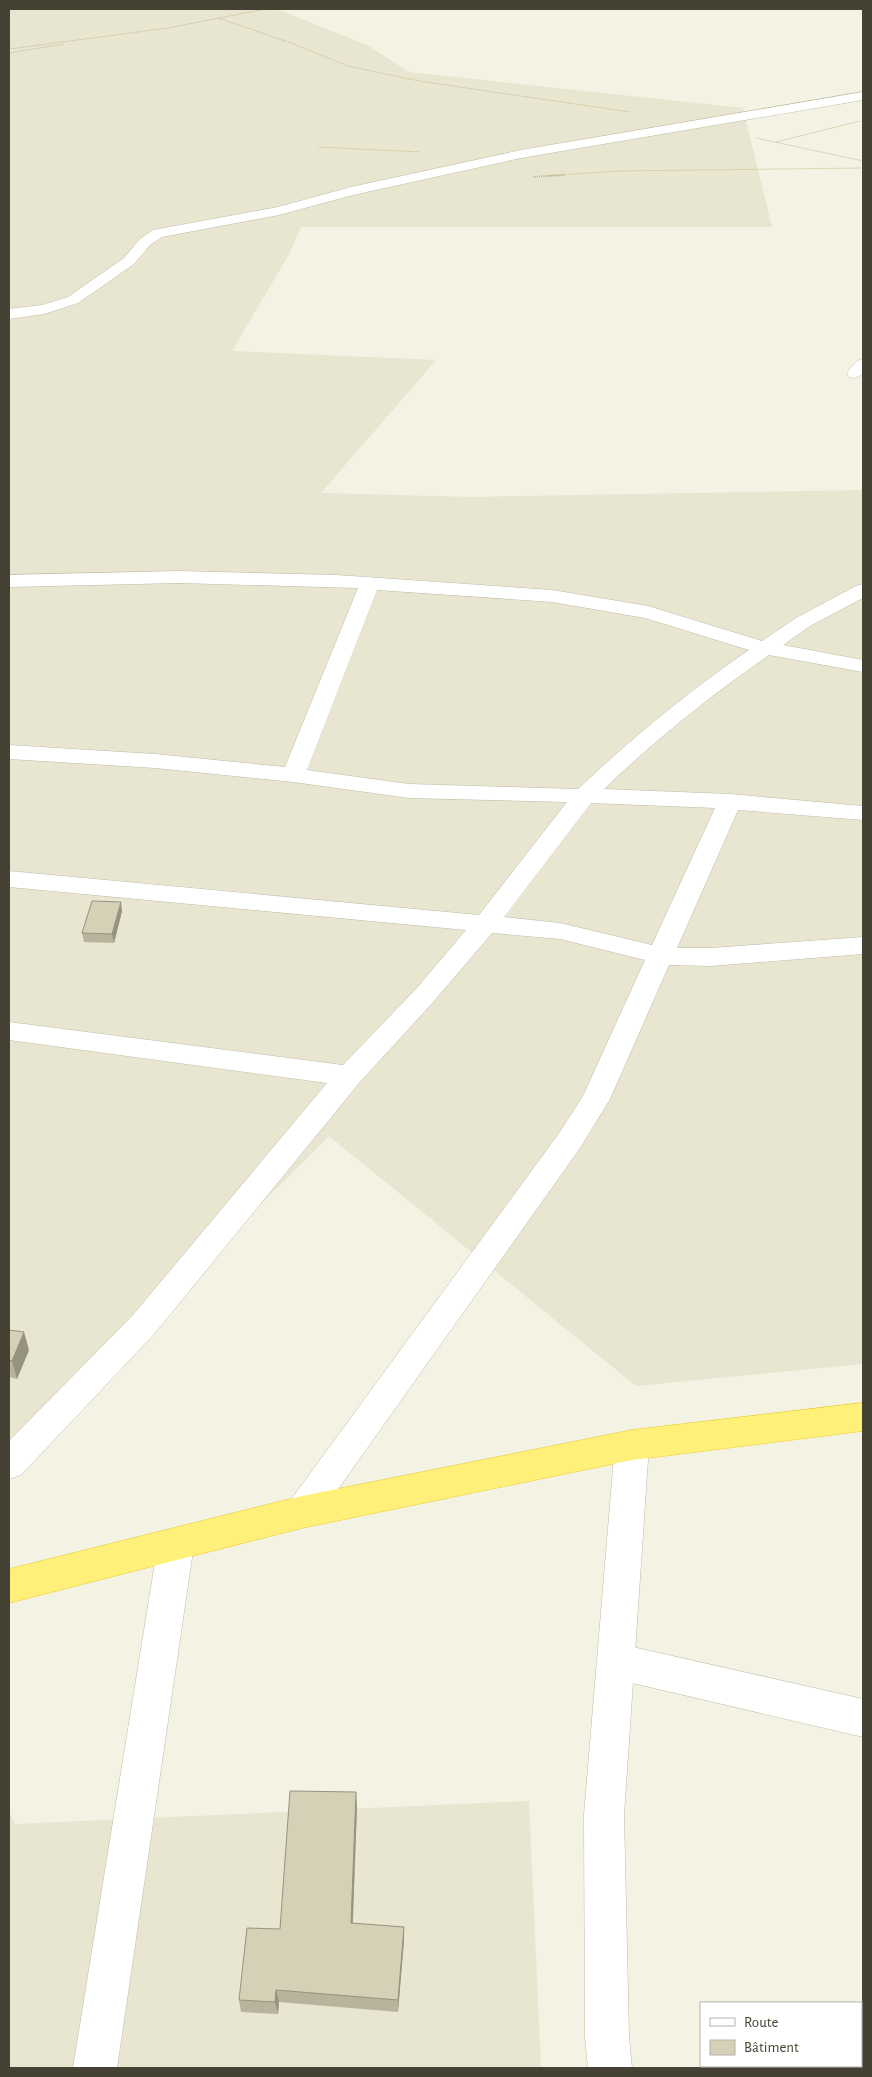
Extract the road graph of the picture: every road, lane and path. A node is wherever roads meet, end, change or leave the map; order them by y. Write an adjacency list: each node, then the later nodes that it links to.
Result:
1 (265, 9): 2 (path)
2 (218, 18): 3 (path); 7 (path)
3 (131, 33): 4 (path); 5 (path)
4 (9, 49)
5 (9, 53)
6 (863, 96): 14 (street)
7 (633, 112)
8 (863, 120): 10 (path)
9 (752, 137): 10 (path)
10 (776, 142): 11 (path)
11 (863, 161)
12 (863, 168): 13 (path)
13 (527, 177)
14 (9, 314)
15 (9, 582): 16 (street)
16 (370, 583): 18 (street); 21 (street)
17 (863, 590): 18 (street)
18 (764, 648): 19 (street); 22 (street)
19 (863, 666)
20 (9, 752): 21 (street)
21 (293, 775): 22 (street)
22 (586, 795): 23 (street); 26 (street)
23 (730, 801): 24 (street); 28 (street)
24 (863, 812)
25 (9, 879): 26 (street)
26 (485, 925): 28 (street); 30 (street)
27 (863, 946): 28 (street)
28 (662, 956): 34 (street)
29 (9, 1031): 30 (street)
30 (349, 1076): 33 (street)
31 (863, 1417): 32 (highway)
32 (632, 1445): 34 (highway); 37 (street)
33 (9, 1464)
34 (302, 1512): 35 (highway)
35 (176, 1544): 36 (highway); 39 (street)
36 (9, 1586)
37 (615, 1661): 38 (street); 40 (street)
38 (863, 1718)
39 (95, 2068)
40 (610, 2068)

